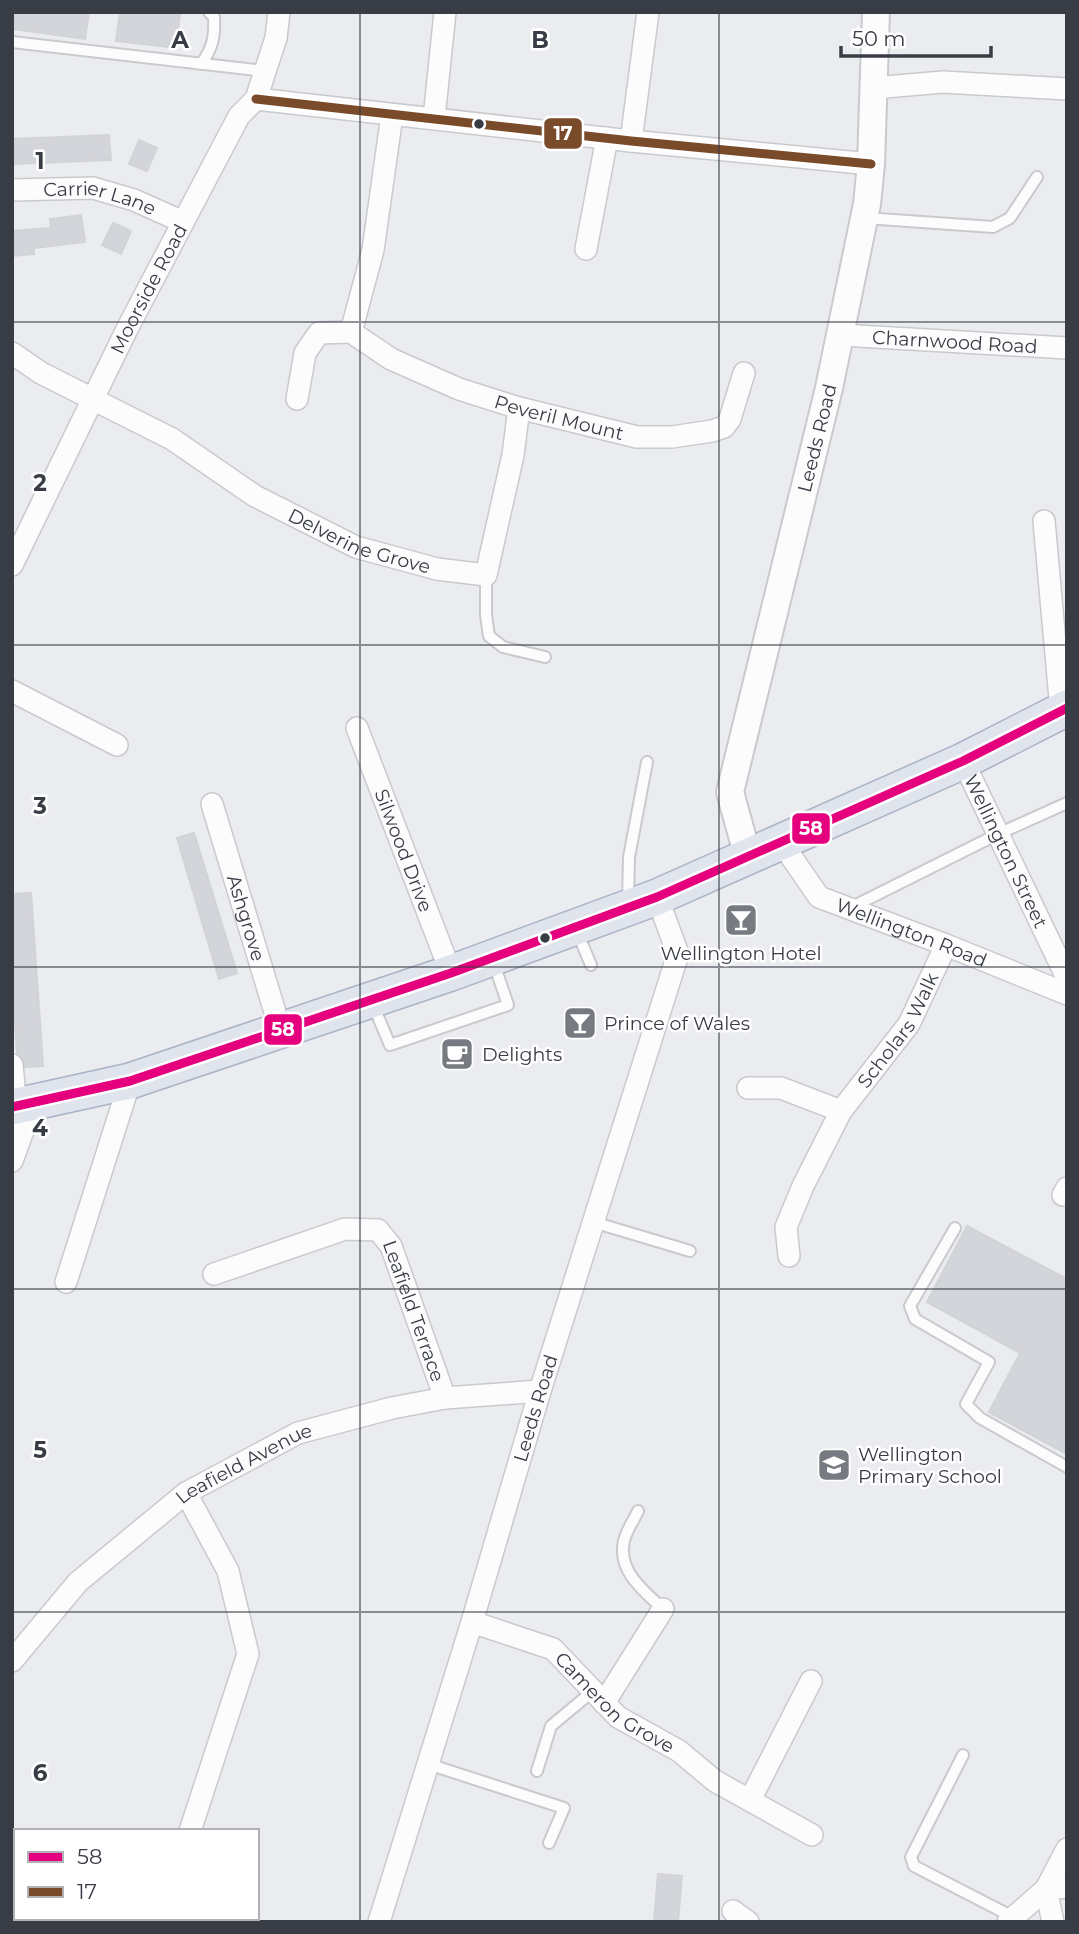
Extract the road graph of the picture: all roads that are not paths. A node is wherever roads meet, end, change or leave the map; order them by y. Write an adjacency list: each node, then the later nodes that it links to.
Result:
1 (209, 12): 7 (lane)
2 (279, 12): 8 (street, Moorside Road)
3 (445, 12): 13 (street)
4 (648, 12): 15 (street)
5 (876, 12): 9 (street, Leeds Road)
6 (12, 42): 7 (lane)
7 (201, 64): 8 (lane)
8 (265, 71): 11 (street, Moorside Road)
9 (873, 88): 10 (street); 16 (street, Leeds Road)
10 (1067, 89)
11 (256, 99): 12 (street); 20 (street, Moorside Road)
12 (392, 115): 13 (street); 22 (street)
13 (434, 118): 14 (street)
14 (607, 138): 15 (street); 21 (street)
15 (631, 141): 16 (street)
16 (871, 164): 19 (street, Leeds Road)
17 (1037, 177): 19 (lane)
18 (12, 190): 20 (street, Carrier Lane)
19 (864, 218): 23 (street, Leeds Road)
20 (183, 222): 27 (street, Moorside Road)
21 (586, 249)
22 (351, 331): 28 (street); 29 (street, Peveril Mount)
23 (841, 335): 24 (street, Charnwood Road); 44 (street, Leeds Road)
24 (1067, 348)
25 (12, 353): 27 (street, Delverine Grove)
26 (744, 373): 29 (street, Peveril Mount)
27 (93, 399): 31 (street, Moorside Road); 32 (street, Delverine Grove)
28 (297, 399)
29 (519, 408): 32 (street)
30 (1044, 521): 35 (street)
31 (12, 565)
32 (486, 575): 33 (lane)
33 (545, 657)
34 (12, 691): 37 (street)
35 (1064, 709): 38 (highway)
36 (357, 728): 51 (street, Silwood Drive)
37 (117, 745)
38 (963, 761): 42 (street, Wellington Street); 43 (highway)
39 (647, 762): 45 (lane)
40 (1067, 803): 42 (lane)
41 (212, 804): 55 (street, Ashgrove)
42 (998, 834): 46 (lane); 52 (street, Wellington Street)
43 (781, 842): 44 (highway); 46 (street, Wellington Road)
44 (748, 858): 45 (highway)
45 (642, 902): 47 (highway); 62 (street, Leeds Road)
46 (849, 909): 48 (street, Wellington Road)
47 (575, 928): 49 (highway); 50 (lane)
48 (946, 944): 53 (street, Wellington Road); 60 (street, Scholars Walk)
49 (493, 958): 51 (highway); 54 (lane)
50 (590, 965)
51 (452, 973): 54 (highway)
52 (1067, 978)
53 (1067, 994)
54 (371, 1001): 55 (highway)
55 (281, 1032): 57 (highway)
56 (12, 1065): 59 (street)
57 (130, 1081): 59 (highway); 67 (street)
58 (748, 1088): 60 (street)
59 (20, 1105): 61 (street)
60 (841, 1111): 65 (street, Scholars Walk)
61 (12, 1161)
62 (593, 1222): 64 (lane); 68 (street, Leeds Road)
63 (955, 1228): 70 (lane)
64 (690, 1251)
65 (789, 1256)
66 (215, 1273): 69 (street, Leafield Terrace)
67 (66, 1282)
68 (540, 1391): 69 (street, Leafield Avenue); 74 (street, Leeds Road)
69 (444, 1398): 71 (street, Leafield Avenue)
70 (1067, 1467)
71 (186, 1493): 75 (street, Leafield Avenue); 82 (street)
72 (638, 1511): 73 (lane)
73 (663, 1609): 77 (street)
74 (472, 1622): 77 (street, Cameron Grove); 79 (street, Leeds Road)
75 (12, 1661)
76 (811, 1681): 81 (street)
77 (598, 1697): 80 (lane); 81 (street, Cameron Grove)
78 (963, 1755): 87 (lane)
79 (428, 1764): 84 (lane); 88 (street, Leeds Road)
80 (537, 1771)
81 (750, 1800): 83 (street, Cameron Grove)
82 (191, 1829)
83 (812, 1835)
84 (549, 1843)
85 (1067, 1849): 86 (street)
86 (1056, 1888): 87 (street); 89 (street)
87 (1011, 1919)
88 (379, 1922)
89 (1053, 1922)

